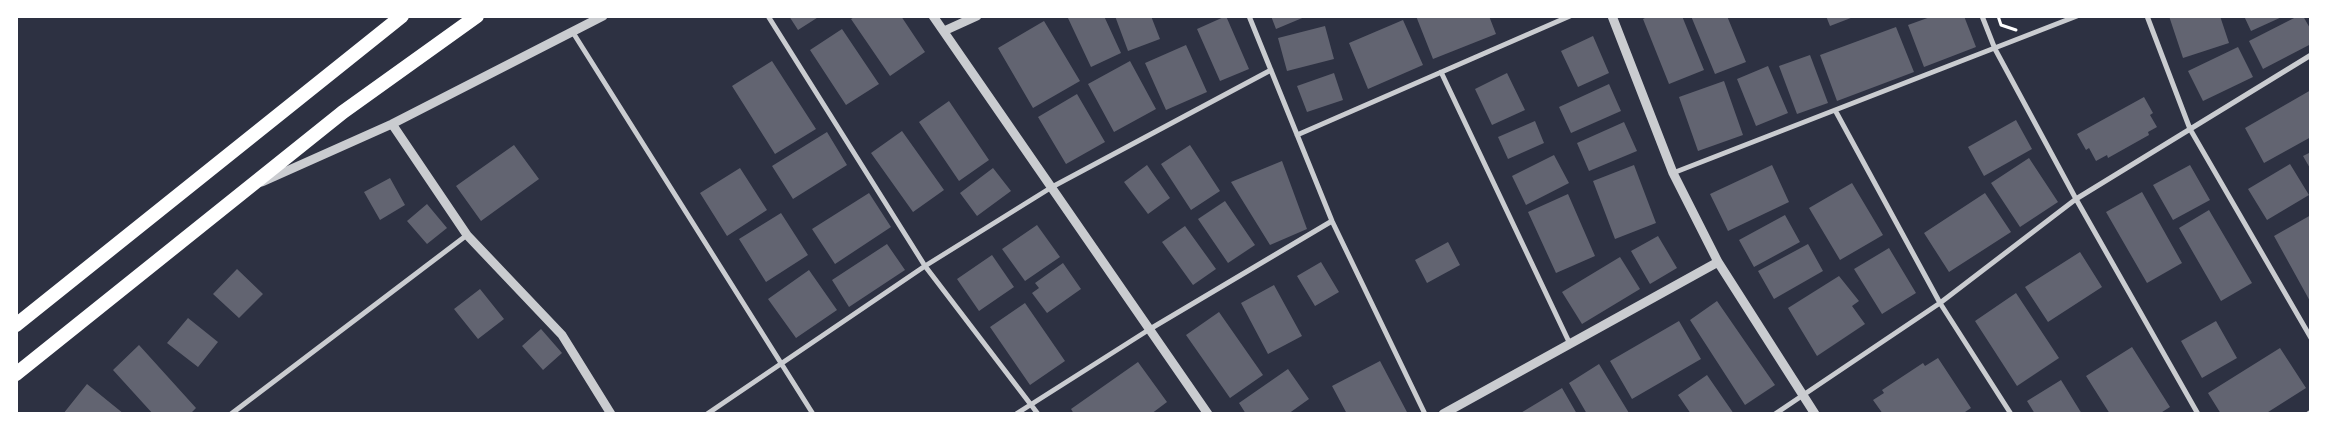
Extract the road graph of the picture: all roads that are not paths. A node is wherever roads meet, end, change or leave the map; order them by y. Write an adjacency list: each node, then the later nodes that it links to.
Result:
1 (477, 16): 25 (highway)
2 (603, 16): 13 (street)
3 (768, 16): 30 (street)
4 (933, 16): 14 (street)
5 (977, 16): 14 (street)
6 (1249, 16): 17 (street)
7 (1570, 16): 18 (street)
8 (1612, 16): 23 (street)
9 (1982, 16): 15 (street)
10 (2077, 16): 15 (street)
11 (2147, 16): 21 (street)
12 (397, 17): 32 (highway)
13 (572, 31): 20 (street); 36 (street)
14 (944, 31): 24 (street)
15 (1995, 49): 19 (street); 26 (street)
16 (2311, 55): 21 (street)
17 (1271, 70): 22 (street); 24 (street)
18 (1440, 72): 22 (street); 35 (street)
19 (1835, 110): 23 (street); 31 (street)
20 (392, 124): 25 (street); 28 (street)
21 (2190, 129): 26 (street); 34 (street)
22 (1297, 135): 27 (street)
23 (1673, 173): 29 (street)
24 (1052, 187): 30 (street); 33 (street)
25 (248, 188): 37 (highway)
26 (2076, 199): 31 (street); 52 (street)
27 (1332, 222): 33 (street); 47 (street)
28 (467, 235): 40 (street); 41 (street)
29 (1718, 262): 35 (street); 38 (street)
30 (925, 266): 36 (street); 39 (street)
31 (1940, 303): 38 (street); 51 (street)
32 (16, 325)
33 (1150, 329): 39 (street); 46 (street)
34 (2311, 338)
35 (1570, 344): 48 (street)
36 (780, 362): 42 (street); 43 (street)
37 (16, 374)
38 (1802, 395): 49 (street); 50 (street)
39 (1031, 404): 44 (street); 45 (street)
40 (231, 414)
41 (611, 414)
42 (707, 414)
43 (813, 414)
44 (1016, 414)
45 (1038, 414)
46 (1208, 414)
47 (1425, 414)
48 (1443, 414)
49 (1775, 414)
50 (1815, 414)
51 (2011, 414)
52 (2198, 414)

